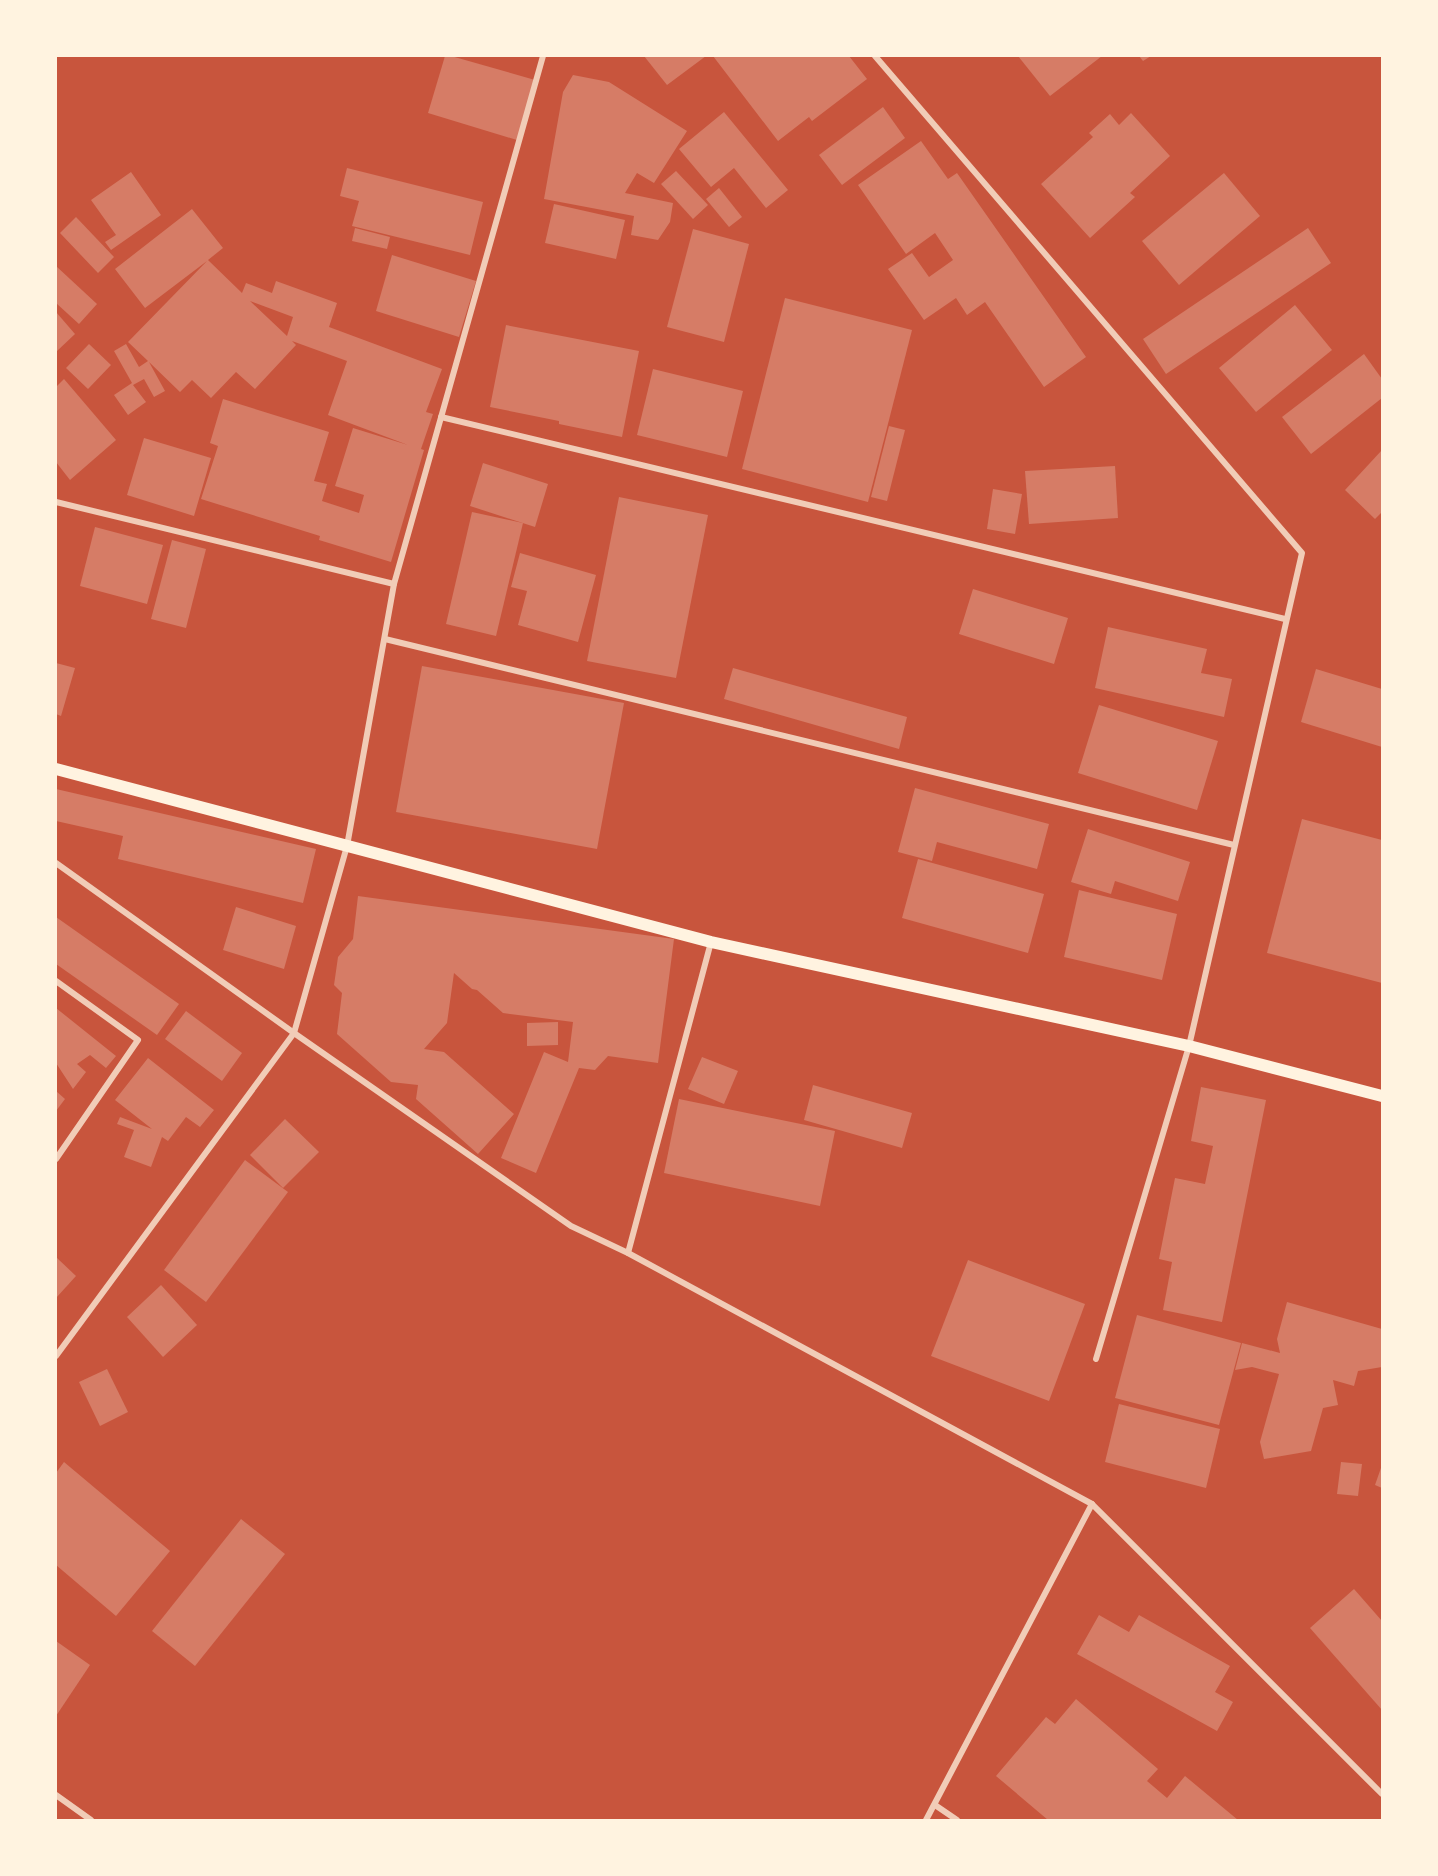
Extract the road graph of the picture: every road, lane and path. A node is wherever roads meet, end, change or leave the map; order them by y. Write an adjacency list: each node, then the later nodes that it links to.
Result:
1 (543, 56): 3 (street)
2 (875, 56): 6 (street)
3 (441, 417): 5 (street); 6 (street)
4 (56, 502): 5 (street)
5 (394, 584): 7 (street)
6 (1285, 619): 9 (street)
7 (385, 639): 9 (street); 10 (street)
8 (56, 769): 10 (main road)
9 (1234, 845): 15 (street)
10 (347, 846): 12 (main road); 14 (street)
11 (56, 863): 14 (street)
12 (711, 942): 15 (main road); 18 (street)
13 (56, 981): 17 (street)
14 (294, 1033): 18 (street); 19 (street)
15 (1189, 1046): 16 (main road); 20 (street)
16 (1383, 1096)
17 (56, 1159)
18 (628, 1253): 21 (street)
19 (56, 1356)
20 (1096, 1359)
21 (1092, 1504): 22 (street); 24 (street)
22 (1383, 1794)
23 (56, 1795): 25 (street)
24 (935, 1805): 26 (street); 27 (street)
25 (91, 1821)
26 (926, 1821)
27 (957, 1821)

